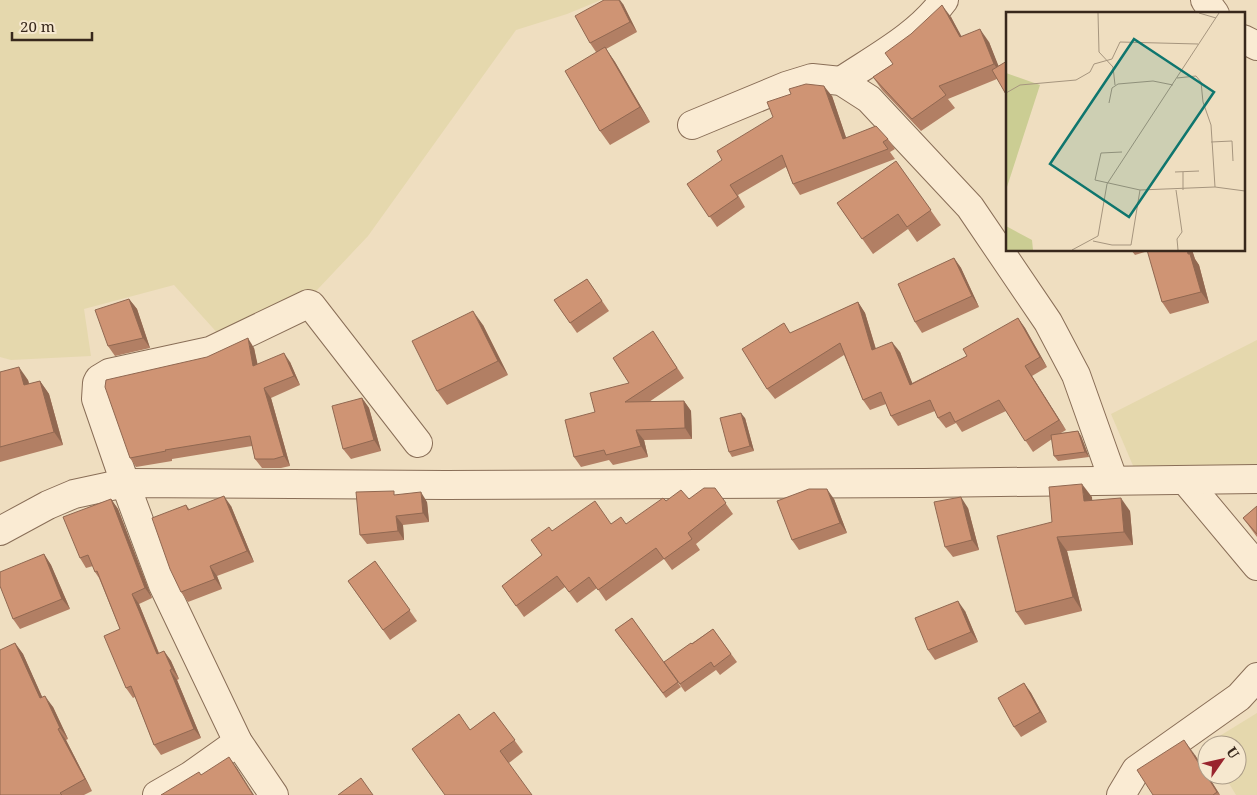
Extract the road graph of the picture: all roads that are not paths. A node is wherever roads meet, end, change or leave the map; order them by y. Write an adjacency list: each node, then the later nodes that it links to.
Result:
1 (944, 0): 6 (street)
2 (1205, 0): 3 (street)
3 (1213, 12)
4 (1244, 40): 5 (street)
5 (1257, 46)
6 (841, 81): 7 (street); 9 (street)
7 (692, 125)
8 (418, 443): 12 (street)
9 (1113, 479): 11 (street); 12 (street)
10 (1257, 479): 11 (street)
11 (1185, 480): 14 (street)
12 (125, 483): 13 (street); 16 (street)
13 (0, 532)
14 (1257, 566)
15 (1257, 677): 19 (street)
16 (238, 742): 17 (street); 18 (street)
17 (157, 795)
18 (274, 795)
19 (1121, 795)

